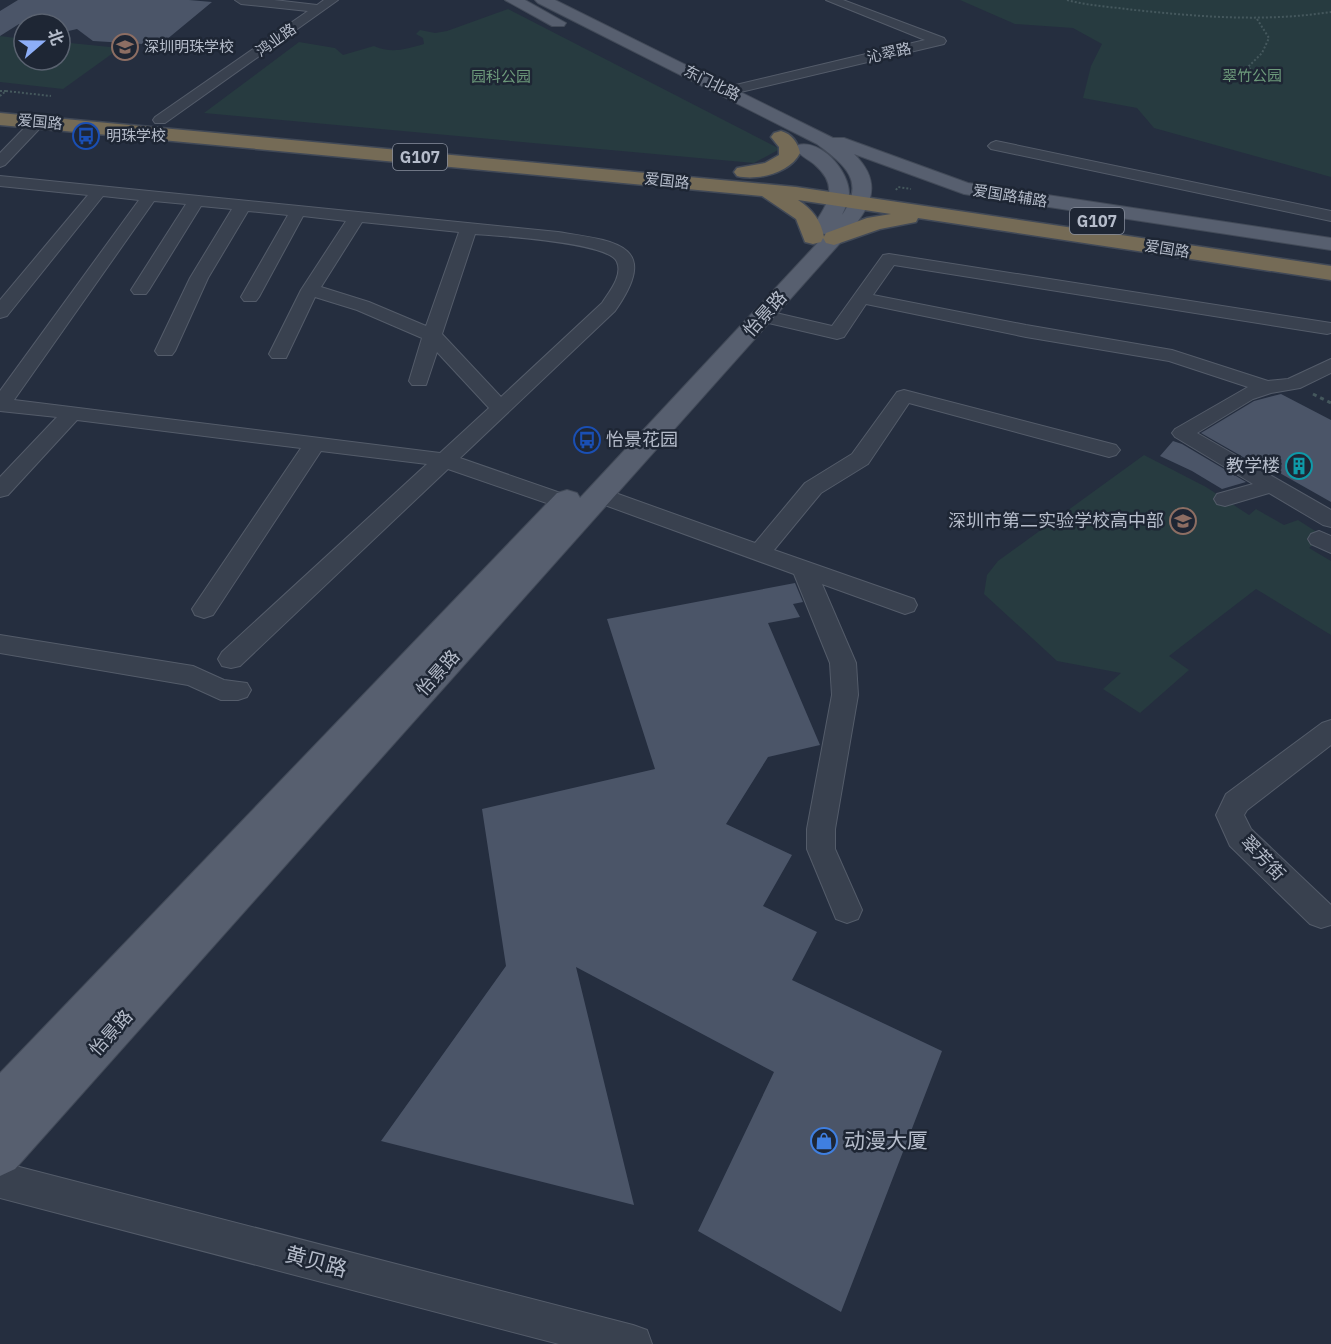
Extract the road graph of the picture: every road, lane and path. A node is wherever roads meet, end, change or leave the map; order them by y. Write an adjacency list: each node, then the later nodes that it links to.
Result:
1 (241, 0): 7 (street)
2 (332, 0): 7 (street, 鸿业路)
3 (513, 0): 20 (main road, 东门北路)
4 (543, 0): 12 (main road, 东门北路)
5 (832, 0): 12 (street, 沁翠路)
6 (1067, 0): 9 (path)
7 (320, 9): 17 (street, 鸿业路)
8 (1331, 12): 9 (path)
9 (1256, 18): 10 (path)
10 (1257, 75)
11 (0, 91): 15 (path)
12 (728, 91): 19 (main road, 东门北路)
13 (0, 96): 15 (path)
14 (51, 96): 15 (path)
15 (3, 99): 17 (highway, 爱国路 / G107)
16 (0, 119): 18 (highway, 爱国路 / G107)
17 (160, 120): 23 (highway, 爱国路 / G107)
18 (38, 122): 22 (street); 23 (highway, 爱国路 / G107)
19 (805, 130): 26 (main road, 东门北路); 36 (main road, 爱国路辅路)
20 (781, 137): 23 (highway); 26 (main road, 东门北路)
21 (996, 146): 31 (street)
22 (0, 162)
23 (747, 180): 26 (highway, 爱国路 / G107); 35 (highway)
24 (0, 181): 25 (street)
25 (99, 191): 27 (street); 43 (street)
26 (850, 192): 33 (highway, 爱国路 / G107); 35 (main road, 怡景路); 37 (highway, 爱国路 / G107)
27 (150, 196): 28 (street); 52 (street)
28 (196, 201): 29 (street); 39 (street)
29 (243, 206): 30 (street); 47 (street)
30 (298, 211): 32 (street); 41 (street)
31 (1331, 216)
32 (357, 217): 34 (street); 40 (street)
33 (955, 217): 35 (highway); 38 (highway, 爱国路 / G107)
34 (469, 228): 46 (street); 53 (street)
35 (824, 237): 44 (main road, 怡景路); 62 (main road, 怡景路)
36 (1331, 244)
37 (1331, 257)
38 (1331, 273)
39 (140, 290)
40 (310, 290): 46 (street); 48 (street)
41 (250, 297)
42 (861, 298): 44 (street); 45 (street); 51 (street)
43 (0, 312)
44 (763, 316): 60 (main road, 怡景路)
45 (1327, 328)
46 (432, 334): 50 (street); 53 (street)
47 (165, 351)
48 (279, 354)
49 (1331, 365): 51 (street)
50 (419, 381)
51 (1267, 387): 58 (street)
52 (0, 404): 54 (street)
53 (500, 408): 57 (street)
54 (72, 413): 55 (street); 59 (street)
55 (315, 444): 57 (street); 67 (street)
56 (1109, 450): 64 (street)
57 (445, 460): 62 (street); 69 (street)
58 (1272, 485): 61 (street); 63 (street)
59 (0, 490)
60 (599, 495): 64 (street); 75 (main road, 怡景路)
61 (1226, 500)
62 (564, 502): 74 (main road, 怡景路)
63 (1327, 535)
64 (759, 553): 65 (street)
65 (804, 569): 66 (street); 72 (street)
66 (905, 605)
67 (204, 609)
68 (0, 644): 70 (street)
69 (231, 660)
70 (238, 690)
71 (1331, 730): 73 (street, 翠芳街)
72 (847, 910)
73 (1321, 915)
74 (0, 1104)
75 (0, 1154)
76 (0, 1180): 77 (street, 黄贝路)
77 (633, 1344)

